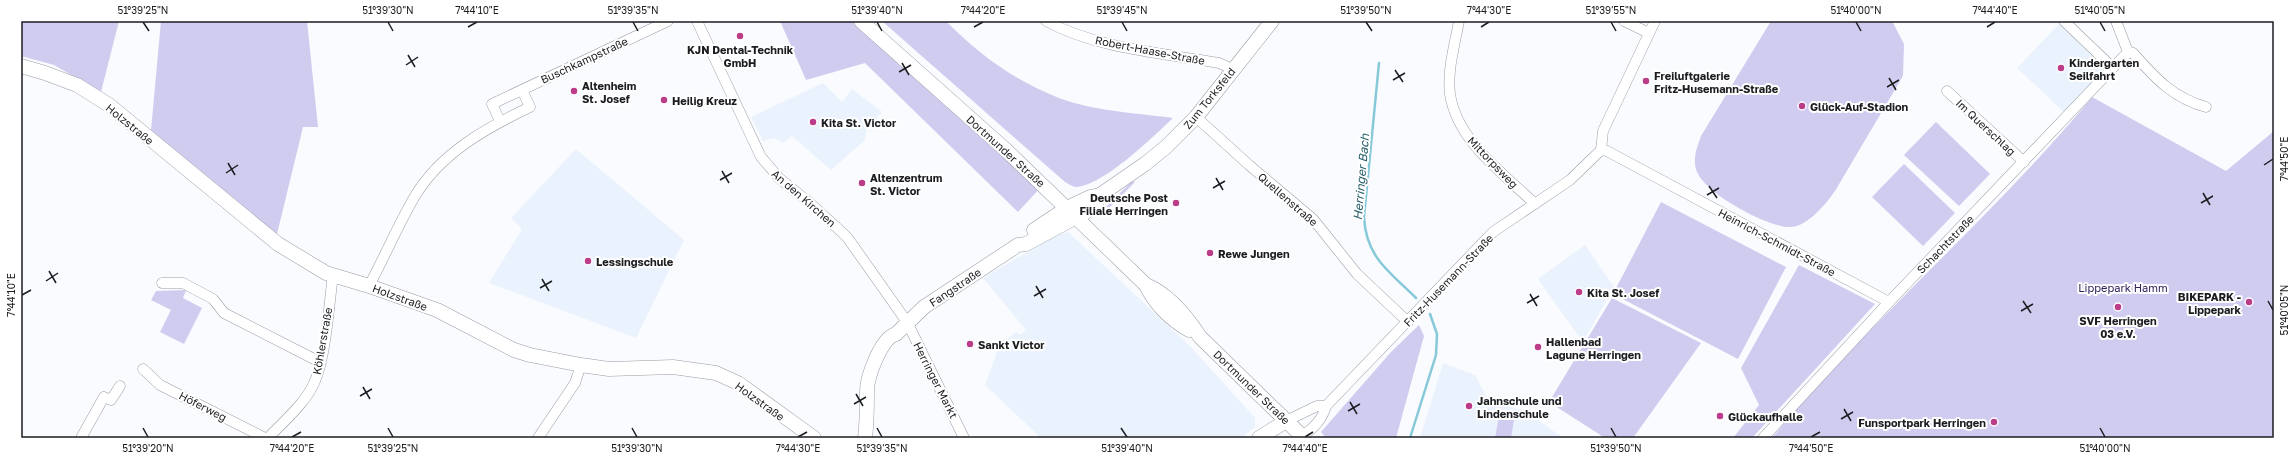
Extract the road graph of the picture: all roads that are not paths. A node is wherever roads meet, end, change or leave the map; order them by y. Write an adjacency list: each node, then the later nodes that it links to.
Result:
1 (668, 21): 16 (street, Buschkampstraße)
2 (697, 21): 32 (street, An den Kirchen)
3 (861, 21): 25 (main road, Dortmunder Straße)
4 (1046, 21): 15 (street, Robert-Haase-Straße)
5 (1272, 21): 15 (main road, Zum Torksfeld)
6 (1459, 21): 24 (street, Mittorpsweg)
7 (1624, 21): 11 (street)
8 (1655, 21): 11 (street)
9 (2064, 21): 14 (street)
10 (2116, 21): 12 (street)
11 (1649, 34): 21 (street)
12 (2128, 52): 14 (street, Schachtstraße); 18 (street)
13 (21, 66): 28 (main road, Holzstraße)
14 (2112, 67): 22 (street, Schachtstraße)
15 (1232, 69): 19 (main road, Zum Torksfeld)
16 (522, 90): 20 (street); 20 (street, Buschkampstraße)
17 (1948, 91): 22 (street, Im Querschlag)
18 (2206, 107)
19 (1196, 117): 23 (main road, Zum Torksfeld); 33 (street, Quellenstraße)
20 (500, 121): 30 (street)
21 (1601, 150): 24 (street, Fritz-Husemann-Straße); 31 (street, Heinrich-Schmidt-Straße)
22 (2024, 162): 31 (street, Schachtstraße)
23 (1100, 195): 25 (main road, Zum Torksfeld); 26 (main road, Zum Torksfeld)
24 (1535, 204): 33 (street, Fritz-Husemann-Straße)
25 (1067, 208): 26 (main road, Dortmunder Straße); 27 (main road, Fangstraße)
26 (1077, 218): 27 (main road, Fangstraße); 39 (main road, Dortmunder Straße)
27 (1018, 245): 32 (main road, Fangstraße)
28 (333, 275): 30 (main road, Holzstraße); 34 (street, Köhlerstraße)
29 (162, 283): 34 (street)
30 (369, 286): 35 (main road, Holzstraße)
31 (1889, 302): 48 (street, Schachtstraße)
32 (907, 322): 45 (main road, Fangstraße); 46 (street, Herringer Markt)
33 (1408, 322): 38 (street, Fritz-Husemann-Straße)
34 (320, 362): 42 (street, Köhlerstraße)
35 (581, 365): 43 (street); 44 (main road, Holzstraße)
36 (143, 369): 42 (street, Höferweg)
37 (120, 386): 41 (street)
38 (1326, 406): 39 (street); 40 (street, Fritz-Husemann-Straße)
39 (1286, 421): 40 (main road, Dortmunder Straße); 47 (main road)
40 (1301, 437)
41 (81, 438)
42 (267, 438)
43 (538, 438)
44 (814, 438)
45 (865, 438)
46 (964, 438)
47 (1259, 438)
48 (1763, 438)

